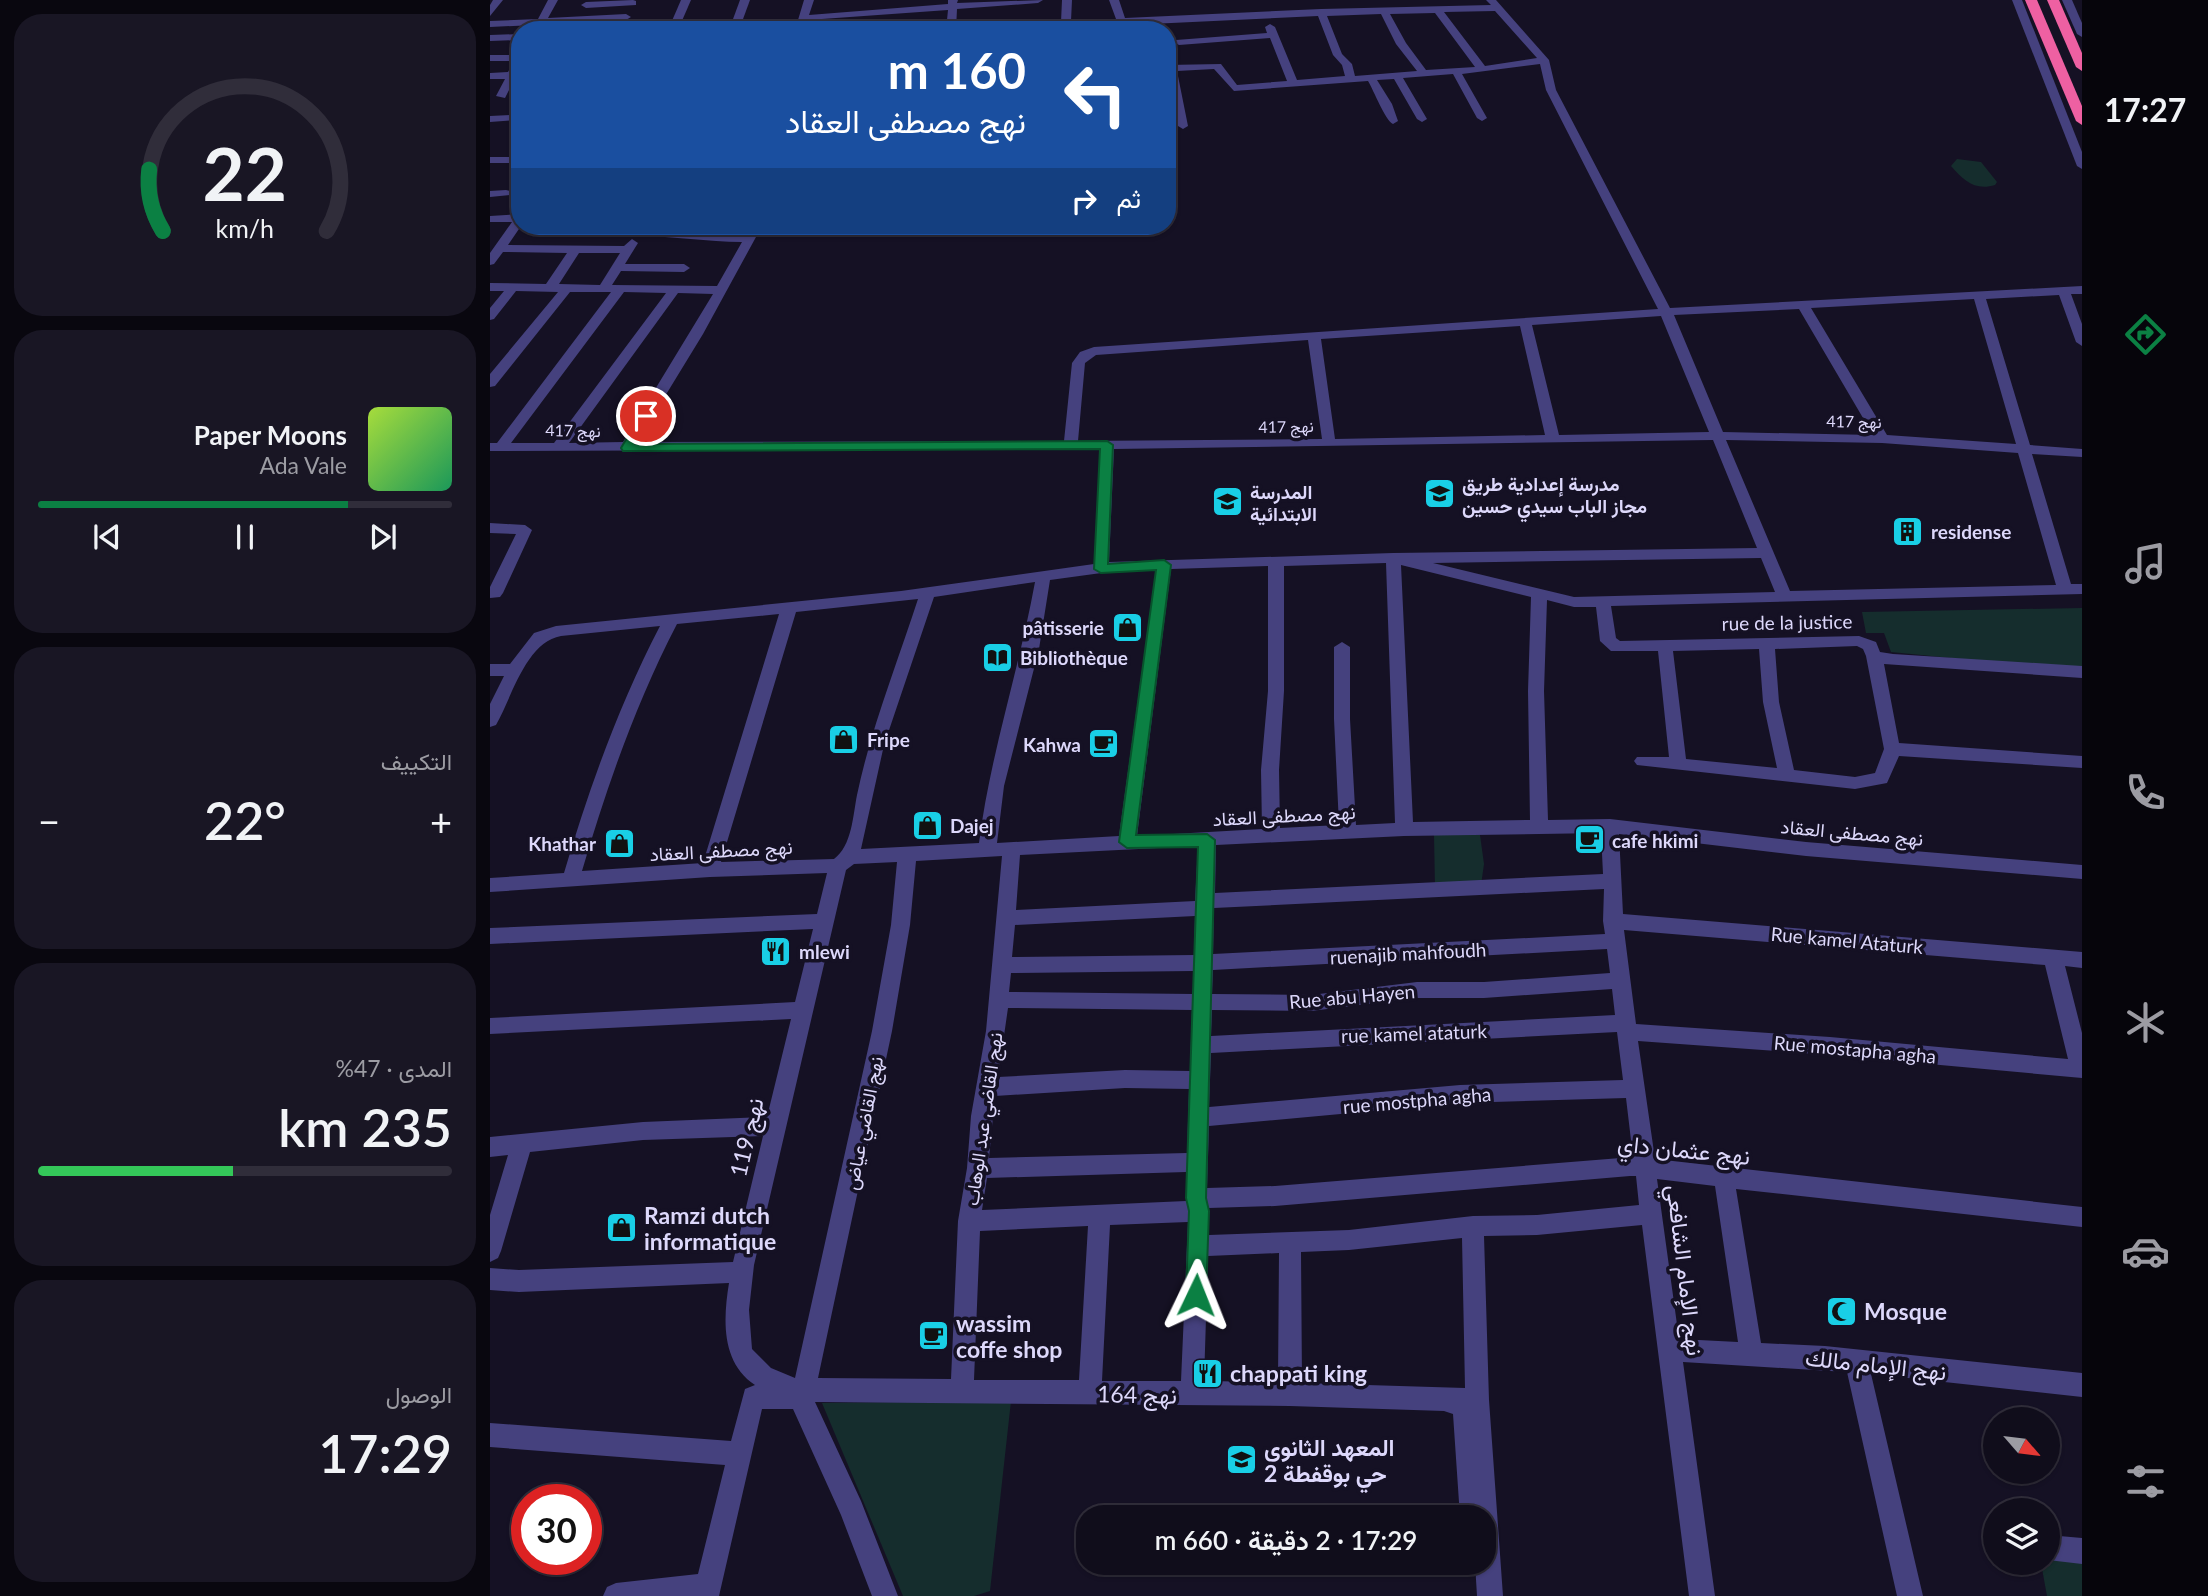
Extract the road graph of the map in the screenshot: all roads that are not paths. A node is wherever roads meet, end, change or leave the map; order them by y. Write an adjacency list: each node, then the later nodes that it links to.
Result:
1 (498, 0): 21 (street)
2 (553, 0): 27 (street)
3 (686, 0): 30 (street)
4 (745, 0): 31 (street)
5 (809, 0): 26 (street)
6 (1038, 0): 15 (street)
7 (1067, 0): 34 (street)
8 (1114, 0): 35 (street)
9 (2017, 0): 69 (street)
10 (2031, 0): 65 (highway)
11 (2053, 0): 46 (highway)
12 (2067, 0): 22 (street)
13 (633, 1): 17 (street); 24 (street)
14 (1298, 2): 25 (street)
15 (952, 3): 26 (street); 33 (street)
16 (1494, 4): 18 (street); 45 (street)
17 (586, 5)
18 (1437, 9): 19 (street); 48 (street)
19 (1384, 11): 20 (street); 50 (street)
20 (1321, 12): 23 (street); 56 (street)
21 (490, 13)
22 (2077, 13): 38 (street)
23 (1264, 14): 25 (street); 39 (street)
24 (626, 17): 28 (street); 29 (street)
25 (1194, 17): 35 (street)
26 (803, 18): 32 (street)
27 (542, 21)
28 (587, 21)
29 (624, 21)
30 (677, 21)
31 (737, 21)
32 (802, 21)
33 (951, 21)
34 (1066, 21)
35 (1121, 21)
36 (490, 24): 37 (street)
37 (511, 25)
38 (2082, 34)
39 (1273, 35): 42 (street); 57 (street)
40 (511, 37): 41 (street)
41 (490, 38)
42 (1180, 42)
43 (490, 58): 44 (street)
44 (511, 58)
45 (1544, 60): 48 (street); 97 (street)
46 (2082, 67)
47 (1176, 68): 57 (street)
48 (1482, 69): 49 (street)
49 (1456, 71): 50 (street); 61 (street)
50 (1424, 74): 53 (street)
51 (511, 75): 52 (street)
52 (490, 76)
53 (1397, 76): 54 (street); 63 (street)
54 (1371, 78): 56 (street); 64 (street)
55 (511, 79): 58 (street)
56 (1350, 80): 57 (street)
57 (1293, 84)
58 (495, 96)
59 (1176, 97): 66 (street)
60 (511, 118): 62 (street)
61 (1482, 118)
62 (490, 119)
63 (1422, 119)
64 (1393, 121)
65 (2082, 121)
66 (1183, 126)
67 (490, 160): 68 (street)
68 (511, 160)
69 (2082, 166)
70 (490, 194): 71 (street)
71 (506, 194)
72 (511, 218): 73 (street)
73 (490, 219)
74 (511, 231): 79 (street)
75 (638, 235): 81 (street)
76 (695, 235): 78 (street)
77 (751, 235): 78 (street)
78 (749, 238): 92 (street)
79 (500, 248): 80 (street); 82 (street)
80 (575, 250): 81 (street); 87 (street)
81 (628, 250): 83 (street)
82 (490, 261)
83 (616, 267): 84 (street); 89 (street)
84 (684, 268)
85 (490, 287): 86 (street)
86 (513, 287): 87 (street); 98 (street)
87 (550, 288): 88 (street)
88 (567, 288): 89 (street); 102 (street)
89 (604, 288): 90 (street)
90 (621, 288): 91 (street); 110 (street)
91 (676, 288): 92 (street); 109 (street)
92 (721, 290): 111 (street)
93 (2064, 290): 94 (street); 95 (street); 101 (street)
94 (2082, 290)
95 (1979, 295): 96 (street); 112 (street)
96 (1803, 305): 97 (street); 105 (street)
97 (1665, 312): 99 (street); 103 (street)
98 (490, 316)
99 (1525, 321): 100 (street); 104 (street)
100 (1314, 335): 106 (street); 107 (street)
101 (2082, 342)
102 (490, 383)
103 (1717, 436): 104 (street, نهج 417); 105 (street, نهج 417); 115 (street)
104 (1553, 439): 106 (street, نهج 417)
105 (1882, 439): 112 (street, نهج 417)
106 (1329, 442): 108 (street, نهج 417)
107 (1071, 445): 108 (street, نهج 417); 111 (street, نهج 417)
108 (1107, 445): 119 (street)
109 (559, 446): 110 (street, نهج 417); 111 (street, نهج 417)
110 (496, 447)
111 (627, 448)
112 (2025, 449): 113 (street, نهج 417); 121 (street)
113 (2082, 453)
114 (490, 528): 123 (street)
115 (1767, 553): 116 (street); 126 (street)
116 (1394, 558): 117 (street); 125 (street); 145 (street)
117 (1276, 561): 118 (street); 147 (street)
118 (1164, 565): 119 (street); 149 (street)
119 (1101, 569): 120 (street)
120 (1043, 579): 124 (street); 151 (street)
121 (2065, 589): 122 (street); 126 (street)
122 (2082, 589)
123 (490, 593)
124 (927, 593): 128 (street); 153 (street, نهج 119)
125 (1539, 594): 127 (street); 143 (street)
126 (1785, 597): 127 (street)
127 (1603, 603): 132 (street, rue de la justice)
128 (789, 608): 129 (street); 154 (street)
129 (671, 620): 135 (street); 156 (street)
130 (1767, 642): 132 (street, rue de la justice); 133 (street, rue de la justice); 142 (street)
131 (1342, 647): 146 (street)
132 (1665, 647): 141 (street)
133 (1874, 656): 136 (street, rue de la justice); 138 (street)
134 (490, 670): 135 (street)
135 (517, 670): 137 (street)
136 (2082, 673)
137 (490, 721)
138 (1892, 749): 140 (street); 142 (street)
139 (1643, 761): 141 (street)
140 (2082, 762)
141 (1678, 764): 142 (street)
142 (1787, 777)
143 (1539, 826): 144 (street, نهج مصطفى العقاد); 145 (street, نهج مصطفى العقاد)
144 (1610, 826): 155 (street, نهج مصطفى العقاد); 157 (street, نهج الإمام الشافعي)
145 (1404, 829): 146 (street, نهج مصطفى العقاد)
146 (1348, 832): 147 (street, نهج مصطفى العقاد)
147 (1271, 836): 148 (street, نهج مصطفى العقاد)
148 (1207, 840): 149 (street, نهج مصطفى العقاد); 159 (street)
149 (1127, 842): 150 (street, نهج مصطفى العقاد)
150 (1012, 847): 151 (street, نهج مصطفى العقاد); 160 (street, نهج القاضي عبد الوهاب)
151 (986, 850): 152 (street, نهج مصطفى العقاد)
152 (907, 854): 153 (street, نهج مصطفى العقاد); 204 (street, نهج القاضي عياض)
153 (844, 861): 154 (street, نهج مصطفى العقاد); 161 (street, نهج 119)
154 (710, 870): 156 (street, نهج مصطفى العقاد)
155 (2082, 872)
156 (571, 879): 158 (street, نهج مصطفى العقاد)
157 (1611, 881): 159 (street); 162 (street, نهج الإمام الشافعي)
158 (490, 885)
159 (1204, 905): 160 (street); 166 (street)
160 (1005, 918): 167 (street, نهج القاضي عبد الوهاب)
161 (824, 921): 163 (street); 171 (street, نهج 119)
162 (1614, 931): 164 (street, Rue kamel Ataturk); 166 (street, ruenajib mahfoudh); 168 (street, نهج الإمام الشافعي)
163 (490, 936)
164 (2053, 958): 165 (street, Rue kamel Ataturk); 175 (street)
165 (2082, 960)
166 (1201, 964): 167 (street, ruenajib mahfoudh); 170 (street)
167 (1002, 965): 169 (street, نهج القاضي عبد الوهاب)
168 (1620, 980): 170 (street, Rue abu Hayen); 173 (street, نهج الإمام الشافعي)
169 (999, 1000): 170 (street, Rue abu Hayen); 177 (street, نهج القاضي عبد الوهاب)
170 (1203, 1002): 174 (street)
171 (802, 1010): 172 (street); 180 (street, نهج 119)
172 (490, 1026)
173 (1626, 1028): 174 (street, rue kamel ataturk); 175 (street, Rue mostapha agha); 178 (street, نهج الإمام الشافعي)
174 (1202, 1045): 176 (street)
175 (2081, 1069)
176 (1200, 1080): 177 (street); 179 (street)
177 (987, 1087): 184 (street, نهج القاضي عبد الوهاب)
178 (1635, 1089): 179 (street, rue mostpha agha); 185 (street, نهج الإمام الشافعي)
179 (1199, 1117): 183 (street)
180 (775, 1126): 181 (street); 196 (street, نهج 119)
181 (522, 1144): 182 (street); 195 (street)
182 (490, 1147)
183 (1198, 1162): 184 (street); 187 (street)
184 (978, 1167): 191 (street, نهج القاضي عبد الوهاب)
185 (1647, 1170): 186 (street, نهج عثمان داي); 187 (street, نهج عثمان داي); 189 (street, نهج الإمام الشافعي)
186 (1724, 1178): 190 (street, نهج عثمان داي); 199 (street)
187 (1198, 1205): 188 (street, نهج عثمان داي); 194 (street)
188 (1100, 1214): 191 (street, نهج عثمان داي); 205 (street)
189 (1652, 1214): 192 (street); 198 (street, نهج الإمام الشافعي)
190 (2082, 1217)
191 (969, 1221): 203 (street, نهج القاضي عبد الوهاب)
192 (1472, 1226): 193 (street); 208 (street)
193 (1290, 1244): 194 (street); 206 (street)
194 (1198, 1245): 207 (street)
195 (490, 1251)
196 (742, 1272): 197 (street); 201 (street, نهج 119)
197 (490, 1279)
198 (1670, 1350): 199 (street, نهج الإمام مالك); 220 (street, نهج الإمام الشافعي)
199 (1751, 1353): 200 (street, نهج الإمام مالك)
200 (1856, 1362): 202 (street, نهج الإمام مالك); 221 (street)
201 (749, 1368): 204 (street); 210 (street)
202 (2082, 1385)
203 (962, 1392): 204 (street, نهج 164); 205 (street, نهج 164)
204 (800, 1393): 211 (street); 215 (street); 217 (street)
205 (1090, 1394): 207 (street, نهج 164)
206 (1290, 1394): 207 (street, نهج 164); 208 (street, نهج 164)
207 (1192, 1395)
208 (1477, 1400): 219 (street)
209 (490, 1435): 210 (street)
210 (732, 1453): 215 (street)
211 (1471, 1505)
212 (2060, 1549): 213 (street)
213 (2082, 1551)
214 (1477, 1575): 218 (street)
215 (701, 1593): 216 (street)
216 (616, 1596)
217 (885, 1596)
218 (1478, 1596)
219 (1490, 1596)
220 (1702, 1596)
221 (1910, 1596)

